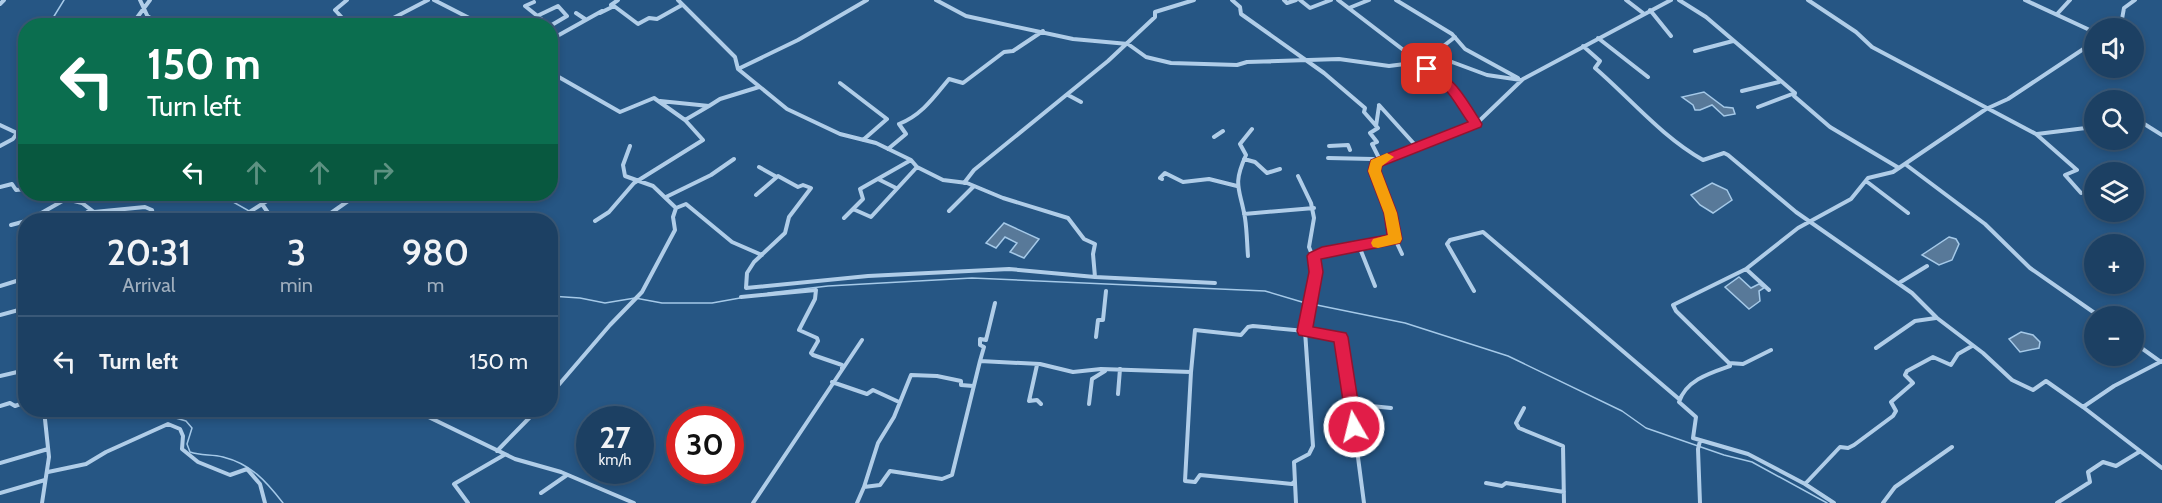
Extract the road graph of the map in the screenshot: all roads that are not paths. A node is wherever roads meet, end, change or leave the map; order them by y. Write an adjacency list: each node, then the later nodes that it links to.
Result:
1 (4, 0): 27 (street)
2 (140, 0): 29 (street)
3 (150, 0): 29 (street)
4 (347, 0): 39 (street)
5 (428, 0): 40 (street)
6 (434, 0): 41 (street)
7 (618, 0): 32 (street)
8 (678, 0): 28 (street)
9 (867, 0): 59 (street)
10 (936, 0): 47 (street)
11 (1194, 0): 53 (street)
12 (1232, 0): 57 (street)
13 (1284, 0): 14 (street)
14 (1298, 0): 15 (street)
15 (1331, 0)
16 (1338, 0): 30 (street)
17 (1369, 0): 30 (street)
18 (1396, 0): 50 (street)
19 (1626, 0): 34 (street)
20 (1671, 0): 31 (street)
21 (1679, 0): 52 (street)
22 (1808, 0): 73 (street)
23 (2025, 0): 35 (street)
24 (2070, 0): 35 (street)
25 (2135, 0): 43 (street)
26 (534, 1): 36 (street)
27 (0, 4)
28 (682, 5): 32 (street); 59 (street)
29 (143, 7): 37 (street); 38 (street)
30 (1349, 8): 58 (street)
31 (1650, 10): 34 (street); 49 (street)
32 (602, 11): 44 (street)
33 (576, 13): 44 (street)
34 (1643, 13): 51 (street)
35 (2058, 14): 46 (street)
36 (537, 16): 42 (street); 45 (street)
37 (149, 17)
38 (136, 18)
39 (342, 18)
40 (393, 18)
41 (467, 18)
42 (540, 18)
43 (2122, 18)
44 (585, 19): 48 (street)
45 (558, 21)
46 (2084, 27)
47 (1043, 31): 53 (street); 90 (street)
48 (558, 35)
49 (1671, 36)
50 (1455, 37): 58 (street); 62 (street)
51 (1598, 38): 54 (street); 61 (street)
52 (1733, 40): 56 (street); 63 (street)
53 (1128, 44): 57 (street); 68 (street)
54 (1583, 46): 62 (street); 138 (street)
55 (2084, 49): 73 (street)
56 (1695, 51)
57 (1308, 62): 58 (street); 78 (street)
58 (1421, 64): 62 (street); 75 (street)
59 (738, 69): 65 (street)
60 (558, 77): 69 (street)
61 (1647, 77)
62 (1521, 80): 75 (street)
63 (1780, 81): 66 (street); 67 (street)
64 (840, 83): 85 (street)
65 (759, 87): 71 (street); 85 (street)
66 (1742, 92)
67 (1795, 93): 72 (street); 100 (street)
68 (1068, 95): 70 (street); 109 (street)
69 (659, 101): 71 (street); 74 (street)
70 (1081, 102)
71 (709, 106): 74 (street)
72 (1758, 107)
73 (1986, 110): 82 (street); 97 (street)
74 (685, 120): 107 (street)
75 (1476, 124): 89 (street)
76 (2144, 124): 83 (street)
77 (0, 125): 86 (street)
78 (1376, 126): 89 (street); 96 (street)
79 (2084, 128): 82 (street)
80 (1252, 129): 94 (street)
81 (1223, 131): 84 (street)
82 (2037, 134): 115 (street)
83 (2162, 135)
84 (1214, 137)
85 (863, 140): 90 (street)
86 (0, 146)
87 (630, 146): 107 (street)
88 (1329, 147): 91 (street)
89 (1417, 147): 96 (street)
90 (888, 149): 95 (street)
91 (1350, 150)
92 (1328, 158): 96 (street)
93 (734, 159): 117 (street)
94 (1244, 159): 101 (street); 111 (street)
95 (911, 160): 99 (street); 104 (street)
96 (1379, 161): 141 (street)
97 (1905, 164): 100 (street); 160 (street)
98 (759, 167): 102 (street)
99 (917, 167): 109 (street); 113 (street)
100 (1899, 168): 108 (street)
101 (1280, 169)
102 (775, 176): 116 (street); 144 (street)
103 (1298, 176): 124 (street)
104 (878, 179): 113 (street); 125 (street)
105 (1162, 179): 111 (street)
106 (1, 180): 112 (street)
107 (638, 180): 117 (street); 137 (street)
108 (1866, 181): 134 (street); 138 (street)
109 (964, 183): 110 (street)
110 (974, 186): 127 (street); 149 (street)
111 (1237, 186): 135 (street)
112 (2, 187): 114 (street)
113 (896, 188): 125 (street)
114 (18, 190)
115 (2081, 193)
116 (756, 195)
117 (666, 197): 123 (street)
118 (57, 201): 128 (street)
119 (71, 201): 126 (street)
120 (267, 201): 122 (street)
121 (348, 201): 133 (street)
122 (262, 204): 131 (street); 132 (street)
123 (676, 208): 144 (street); 182 (street)
124 (1314, 208): 135 (street); 146 (street)
125 (853, 209): 136 (street)
126 (90, 210): 129 (street); 130 (street)
127 (949, 211)
128 (42, 213)
129 (86, 213)
130 (153, 213)
131 (248, 213)
132 (268, 213)
133 (331, 213)
134 (1908, 213)
135 (1244, 214): 145 (street)
136 (844, 218)
137 (595, 221)
138 (1809, 221): 148 (street); 152 (street)
139 (18, 223): 140 (street)
140 (11, 225)
141 (1395, 239): 142 (street); 143 (street)
142 (1359, 246): 146 (street); 154 (street)
143 (1402, 254)
144 (762, 255): 149 (street)
145 (1248, 256)
146 (1314, 256): 164 (street)
147 (1927, 266): 152 (street)
148 (1746, 269): 155 (street); 173 (street)
149 (1095, 277): 151 (street)
150 (18, 280): 153 (street)
151 (1215, 283)
152 (1899, 283): 163 (street)
153 (0, 286)
154 (1375, 286)
155 (1769, 290)
156 (1106, 291): 165 (street)
157 (1474, 291): 185 (street)
158 (741, 297): 175 (street)
159 (995, 303): 171 (street)
160 (2085, 306)
161 (18, 310): 162 (street)
162 (0, 315)
163 (1937, 318): 167 (street); 168 (street)
164 (1305, 331): 179 (street); 189 (street); 209 (street)
165 (1096, 337)
166 (862, 340): 175 (street)
167 (1972, 346): 192 (street); 211 (street)
168 (1876, 348)
169 (2144, 349): 172 (street)
170 (1771, 350): 173 (street)
171 (980, 361): 174 (street); 183 (street)
172 (2161, 361): 192 (street)
173 (1729, 363): 185 (street)
174 (1037, 364): 176 (street); 187 (street)
175 (842, 369): 181 (street)
176 (1109, 369): 177 (street); 188 (street)
177 (1120, 369): 179 (street); 184 (street)
178 (18, 372): 180 (street)
179 (1191, 372): 209 (street)
180 (0, 376)
181 (832, 382): 186 (street); 222 (street)
182 (558, 386)
183 (973, 386): 186 (street); 212 (street)
184 (1118, 394)
185 (1679, 399): 198 (street)
186 (898, 402): 212 (street)
187 (1041, 404)
188 (1089, 404)
189 (1351, 404): 193 (street); 225 (street)
190 (18, 405): 191 (street)
191 (0, 406)
192 (2083, 407): 202 (street)
193 (1391, 408)
194 (1524, 408): 213 (street)
195 (45, 417): 200 (street)
196 (428, 417): 201 (street)
197 (530, 417): 201 (street)
198 (1700, 441): 211 (street); 227 (street)
199 (1952, 447): 229 (street)
200 (48, 449): 204 (street); 206 (street)
201 (497, 451): 203 (street)
202 (2139, 452): 205 (street); 230 (street)
203 (504, 455): 207 (street); 219 (street)
204 (0, 463)
205 (2162, 468)
206 (48, 472): 208 (street); 218 (street)
207 (568, 475): 215 (street); 216 (street)
208 (45, 480): 214 (street); 217 (street)
209 (1295, 481): 224 (street)
210 (1486, 483): 213 (street)
211 (1805, 484): 228 (street)
212 (864, 487): 223 (street)
213 (1564, 492): 226 (street)
214 (0, 493)
215 (541, 493)
216 (625, 499): 220 (street); 221 (street)
217 (42, 503)
218 (265, 503)
219 (468, 503)
220 (619, 503)
221 (634, 503)
222 (753, 503)
223 (857, 503)
224 (1296, 503)
225 (1364, 503)
226 (1564, 503)
227 (1700, 503)
228 (1834, 503)
229 (1883, 503)
230 (2057, 503)

